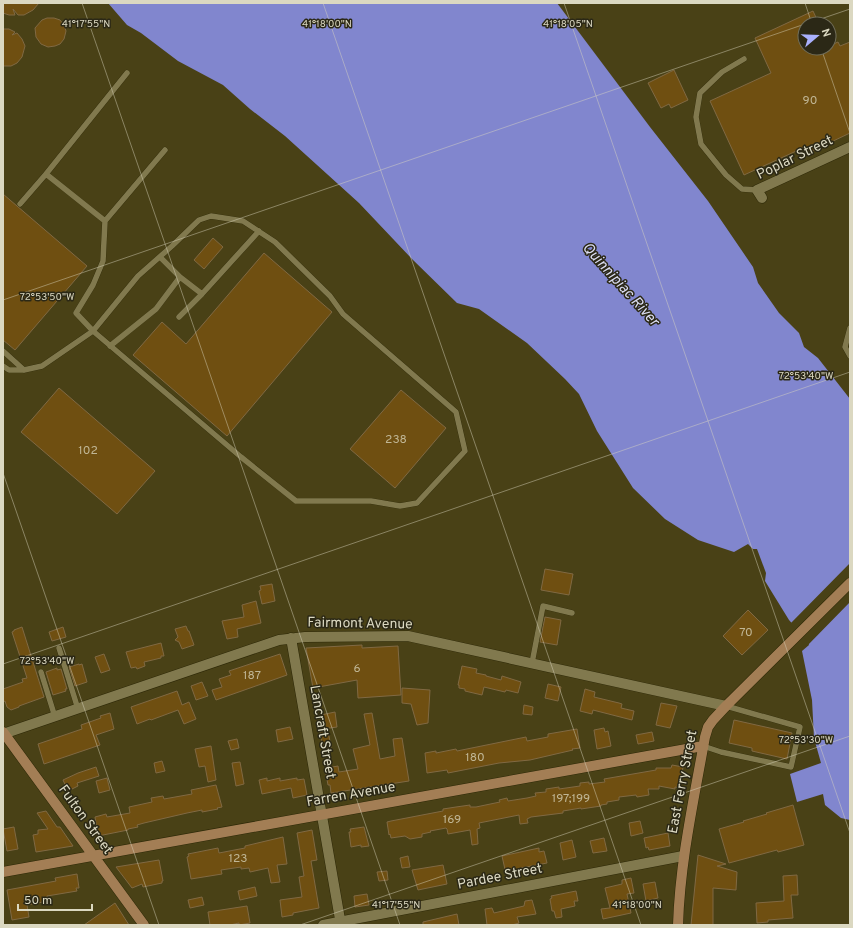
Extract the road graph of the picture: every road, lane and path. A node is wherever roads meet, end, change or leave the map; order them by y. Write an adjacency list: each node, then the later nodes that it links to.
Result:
1 (744, 59): 6 (lane)
2 (127, 73): 5 (lane)
3 (850, 147): 6 (street, Poplar Street)
4 (165, 150): 8 (lane)
5 (46, 174): 7 (lane); 8 (lane)
6 (760, 194)
7 (20, 204)
8 (105, 221): 15 (lane)
9 (259, 231): 10 (lane); 12 (lane); 16 (lane)
10 (160, 257): 11 (lane); 15 (lane)
11 (180, 277): 12 (lane); 16 (lane)
12 (202, 294): 13 (lane)
13 (179, 317)
14 (850, 328): 18 (lane)
15 (93, 332): 16 (lane); 20 (lane)
16 (110, 346)
17 (3, 351): 20 (lane)
18 (850, 356)
19 (3, 366): 20 (lane)
20 (24, 370)
21 (850, 583): 27 (main road, East Ferry Street)
22 (572, 613): 25 (lane)
23 (291, 638): 25 (street, Fairmont Avenue); 28 (street, Fairmont Avenue); 32 (street, Lancraft Street)
24 (59, 648): 28 (lane)
25 (532, 663): 27 (street, Fairmont Avenue)
26 (41, 672): 29 (lane)
27 (726, 706): 31 (main road, East Ferry Street); 31 (lane)
28 (78, 709): 29 (street, Fairmont Avenue)
29 (55, 717): 30 (street, Fairmont Avenue)
30 (4, 733): 33 (main road, Fulton Street)
31 (703, 746): 32 (main road, Farren Avenue); 34 (main road, East Ferry Street)
32 (321, 815): 33 (main road, Farren Avenue); 36 (street, Lancraft Street)
33 (93, 855): 35 (main road, Farren Avenue); 37 (main road, Fulton Street)
34 (683, 856): 36 (street, Pardee Street); 39 (main road, East Ferry Street)
35 (3, 872)
36 (341, 923): 38 (street, Pardee Street)
37 (144, 925)
38 (323, 925)
39 (678, 925)

